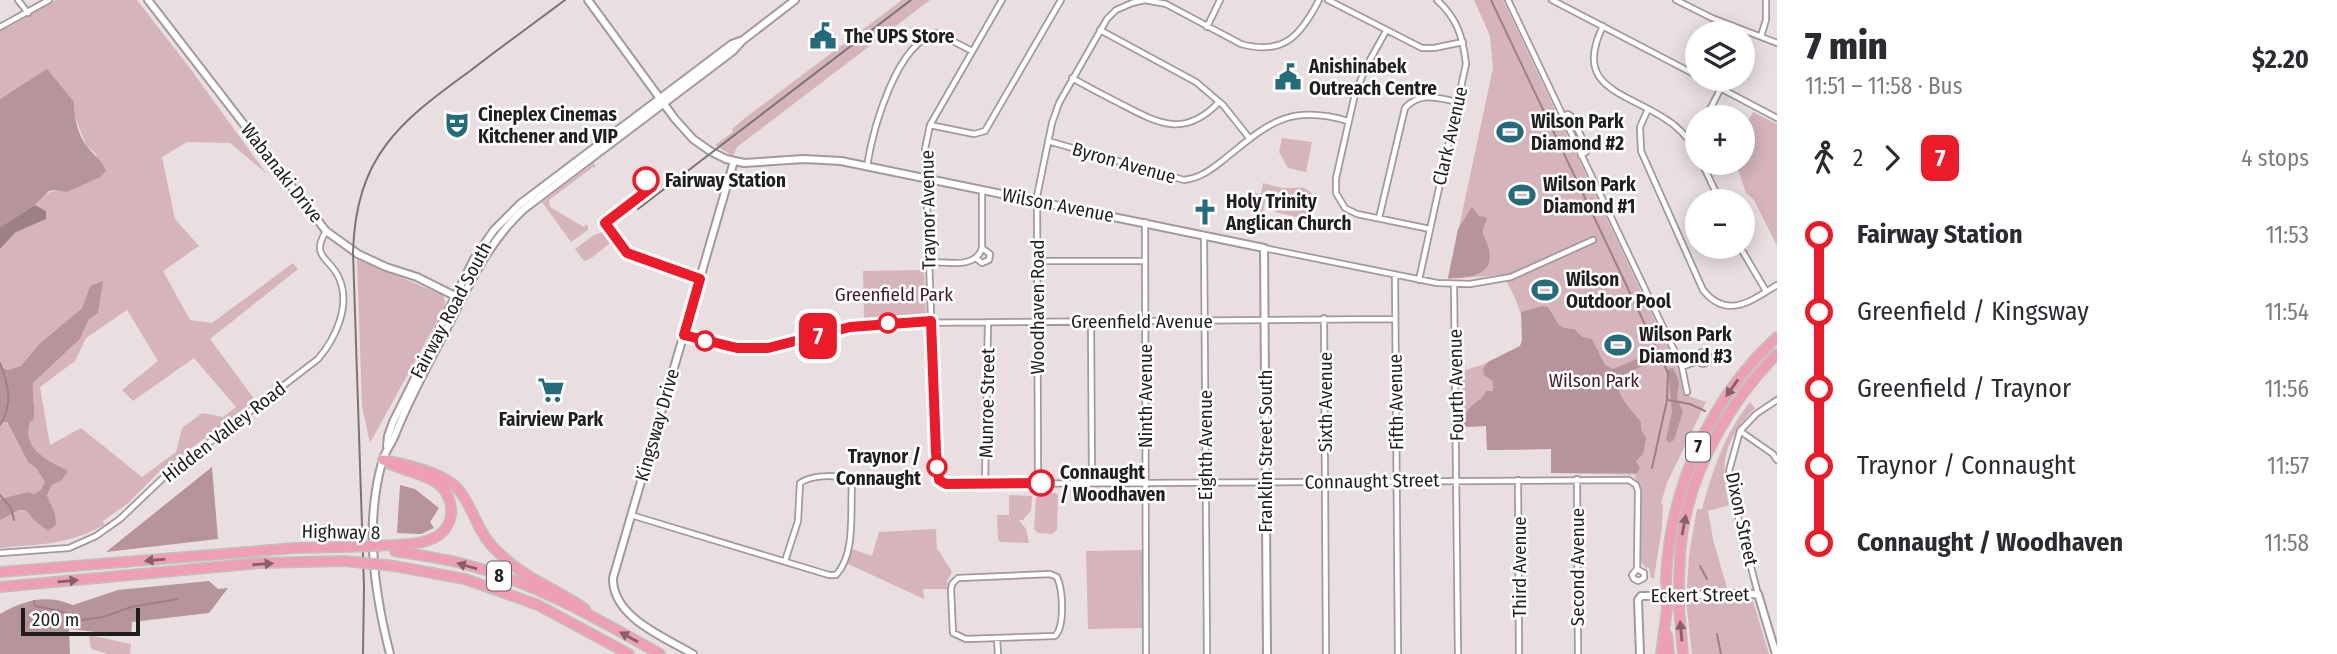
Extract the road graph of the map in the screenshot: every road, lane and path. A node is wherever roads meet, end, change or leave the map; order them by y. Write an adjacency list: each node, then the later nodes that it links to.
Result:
1 (18, 0): 16 (street)
2 (49, 0): 16 (street)
3 (148, 0): 47 (street, Wabanaki Drive)
4 (588, 0): 29 (street, Wilson Avenue)
5 (795, 0): 29 (street, Fairway Road South)
6 (1002, 0): 25 (street, Traynor Avenue)
7 (1061, 0): 35 (street)
8 (1220, 0): 19 (street)
9 (1319, 0): 19 (street, Woodhaven Road)
10 (1328, 0): 21 (street)
11 (1437, 0): 23 (street, Clark Avenue)
12 (1508, 0): 76 (street)
13 (1552, 0): 17 (street)
14 (1676, 0): 22 (street)
15 (1766, 0): 22 (street)
16 (29, 13): 18 (street)
17 (1603, 26): 26 (street); 32 (street)
18 (0, 27)
19 (1207, 27): 20 (street, Woodhaven Road)
20 (1100, 30): 27 (street, Woodhaven Road); 30 (street)
21 (1386, 30): 23 (street); 34 (street)
22 (1761, 36): 24 (street)
23 (1463, 42): 31 (street, Clark Avenue)
24 (1777, 43)
25 (972, 51): 35 (street, Traynor Avenue); 40 (street)
26 (1685, 69)
27 (1072, 78): 30 (street); 38 (street, Woodhaven Road)
28 (1727, 91): 33 (street)
29 (662, 100): 39 (street, Wilson Avenue); 62 (street, Fairway Road South); 80 (street, Fairway Road South)
30 (1219, 102): 37 (street)
31 (1458, 102): 44 (street); 46 (street, Clark Avenue)
32 (1648, 109): 36 (street); 61 (street)
33 (1777, 118)
34 (1348, 121): 37 (street, Byron Avenue); 44 (street)
35 (930, 125): 41 (street, Traynor Avenue)
36 (1685, 136)
37 (1250, 139): 38 (street, Byron Avenue)
38 (1048, 141): 43 (street, Woodhaven Road)
39 (734, 161): 40 (street, Wilson Avenue); 72 (street, Kingsway Drive)
40 (867, 166): 41 (street, Wilson Avenue)
41 (926, 177): 42 (street, Wilson Avenue); 56 (street, Traynor Avenue)
42 (982, 190): 43 (street, Wilson Avenue); 50 (street)
43 (1037, 201): 45 (street, Wilson Avenue); 54 (street, Woodhaven Road)
44 (1379, 219): 46 (street)
45 (1145, 222): 48 (street, Wilson Avenue); 55 (street, Ninth Avenue)
46 (1430, 229): 58 (street, Clark Avenue)
47 (326, 231): 62 (street, Wabanaki Drive); 97 (street, Hidden Valley Road)
48 (1204, 235): 51 (street, Wilson Avenue); 65 (street, Eighth Avenue)
49 (1593, 240): 59 (street, Wilson Avenue)
50 (982, 248): 52 (street); 52 (street)
51 (1264, 248): 57 (street, Wilson Avenue); 66 (street, Franklin Street South)
52 (977, 259): 56 (street)
53 (1747, 259): 61 (street)
54 (1037, 261): 55 (street); 68 (street, Woodhaven Road)
55 (1143, 261): 70 (street, Ninth Avenue)
56 (929, 262): 67 (street, Traynor Avenue)
57 (1395, 275): 58 (street, Wilson Avenue); 64 (street, Fifth Avenue)
58 (1419, 280): 59 (street, Wilson Avenue)
59 (1454, 284): 84 (street, Fourth Avenue)
60 (1777, 285): 61 (street)
61 (1766, 292)
62 (455, 296): 80 (street, Fairway Road South)
63 (1324, 318): 64 (street, Greenfield Avenue); 66 (street, Greenfield Avenue); 90 (street, Sixth Avenue)
64 (1395, 319): 86 (street, Fifth Avenue)
65 (1204, 320): 66 (street, Greenfield Avenue); 70 (street, Greenfield Avenue); 88 (street, Eighth Avenue)
66 (1264, 320): 89 (street, Franklin Street South)
67 (931, 321): 71 (street, Greenfield Avenue); 72 (street, Greenfield Avenue); 87 (street, Traynor Avenue)
68 (1037, 321): 69 (street, Greenfield Avenue); 71 (street, Greenfield Avenue); 91 (street, Woodhaven Road)
69 (1091, 321): 70 (street, Greenfield Avenue); 92 (street)
70 (1145, 321): 93 (street, Ninth Avenue)
71 (988, 322): 94 (street, Munroe Street)
72 (684, 335): 95 (street, Kingsway Drive)
73 (1777, 337): 103 (highway, 7, one-way to 103, bridge)
74 (1777, 354): 124 (highway, 7, one-way to 74, bridge)
75 (1697, 361): 76 (street)
76 (1682, 367): 77 (street)
77 (1687, 392)
78 (1777, 400): 79 (street)
79 (1740, 432): 82 (street); 102 (street, Dixon Street)
80 (387, 447): 81 (street, Fairway Road South)
81 (383, 460): 96 (highway); 104 (highway); 107 (street, Fairway Road South)
82 (1777, 460)
83 (1577, 479): 85 (street, Connaught Street); 99 (street, Connaught Street); 120 (street, Second Avenue)
84 (1457, 480): 85 (street, Connaught Street); 86 (street, Connaught Street); 118 (street, Fourth Avenue)
85 (1518, 480): 119 (street, Third Avenue)
86 (1397, 481): 90 (street, Connaught Street); 117 (street, Fifth Avenue)
87 (940, 482): 94 (street, Connaught Street)
88 (1206, 482): 89 (street, Connaught Street); 93 (street, Connaught Street); 114 (street, Eighth Avenue)
89 (1265, 482): 90 (street, Connaught Street); 115 (street, Franklin Street South)
90 (1325, 482): 116 (street, Sixth Avenue)
91 (1038, 483): 92 (street, Connaught Street); 94 (street, Connaught Street)
92 (1092, 483): 93 (street, Connaught Street)
93 (1145, 483): 113 (street, Ninth Avenue)
94 (985, 484)
95 (631, 515): 98 (street); 111 (street, Kingsway Drive)
96 (396, 548): 100 (highway, Highway 8 / 8, one-way to 100, bridge); 104 (highway, Highway 8 / 8, one-way to 96)
97 (0, 553)
98 (785, 561): 98 (street)
99 (1637, 569)
100 (0, 572)
101 (0, 587): 105 (highway, Highway 8 / 8, one-way to 105, bridge)
102 (1758, 594): 121 (street, Eckert Street); 125 (street, Dixon Street)
103 (1667, 609): 122 (highway); 123 (highway, 7)
104 (598, 619): 110 (highway, Highway 8 / 8, one-way to 104)
105 (594, 634): 108 (highway); 109 (highway, Highway 8 / 8)
106 (997, 639): 106 (street); 112 (street)
107 (390, 654)
108 (616, 654)
109 (629, 654)
110 (660, 654)
111 (693, 654)
112 (998, 654)
113 (1146, 654)
114 (1207, 654)
115 (1267, 654)
116 (1326, 654)
117 (1398, 654)
118 (1458, 654)
119 (1519, 654)
120 (1578, 654)
121 (1640, 654)
122 (1661, 654)
123 (1669, 654)
124 (1683, 654)
125 (1776, 654)

